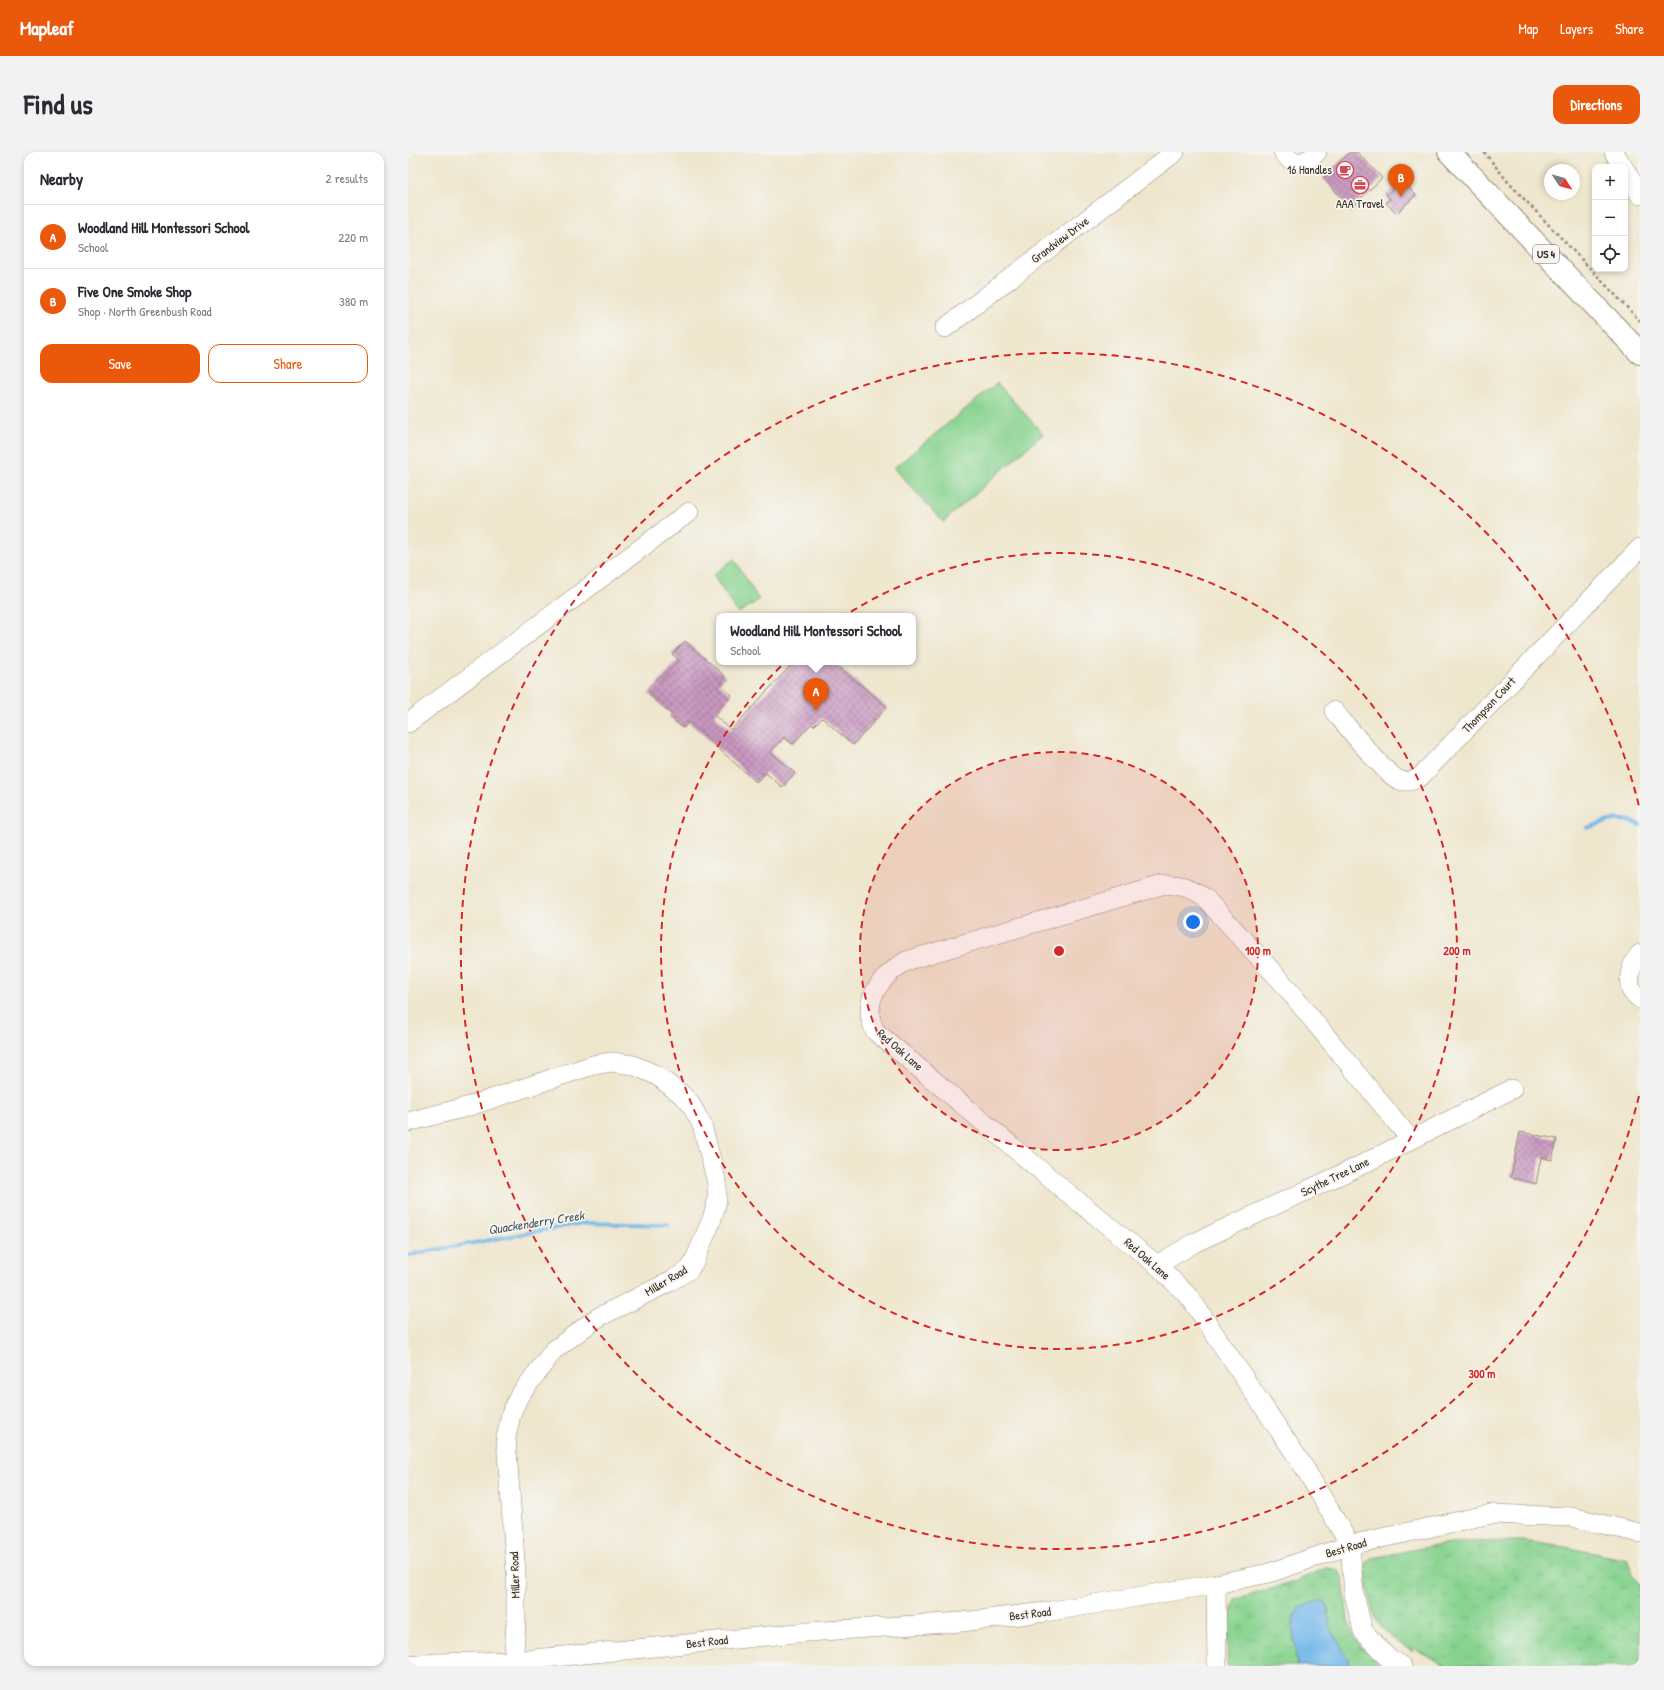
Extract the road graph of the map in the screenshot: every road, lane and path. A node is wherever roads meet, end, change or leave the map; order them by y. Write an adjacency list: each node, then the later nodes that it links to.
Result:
1 (1175, 152): 11 (street, Grandview Drive)
2 (1282, 152): 3 (street)
3 (1317, 152)
4 (1449, 152): 12 (main road, US 4)
5 (1484, 152): 10 (path)
6 (1614, 152): 7 (street)
7 (1621, 164)
8 (1628, 175): 9 (street)
9 (1640, 195)
10 (1640, 321)
11 (945, 328)
12 (1640, 353)
13 (689, 512): 16 (street)
14 (1640, 548): 15 (street, Thompson Court)
15 (1334, 711)
16 (408, 723)
17 (1640, 954): 18 (street)
18 (1640, 999)
19 (1512, 1089): 21 (street, Scythe Tree Lane)
20 (408, 1122): 26 (street, Miller Road)
21 (1412, 1140): 22 (street, Scythe Tree Lane); 22 (street, Red Oak Lane)
22 (1157, 1265): 24 (street, Red Oak Lane)
23 (1640, 1533): 24 (street, Best Road)
24 (1350, 1545): 25 (street, Best Road); 29 (street)
25 (1216, 1584): 26 (street, Best Road); 28 (street)
26 (513, 1663): 27 (street, Best Road)
27 (408, 1666)
28 (1217, 1666)
29 (1402, 1666)

